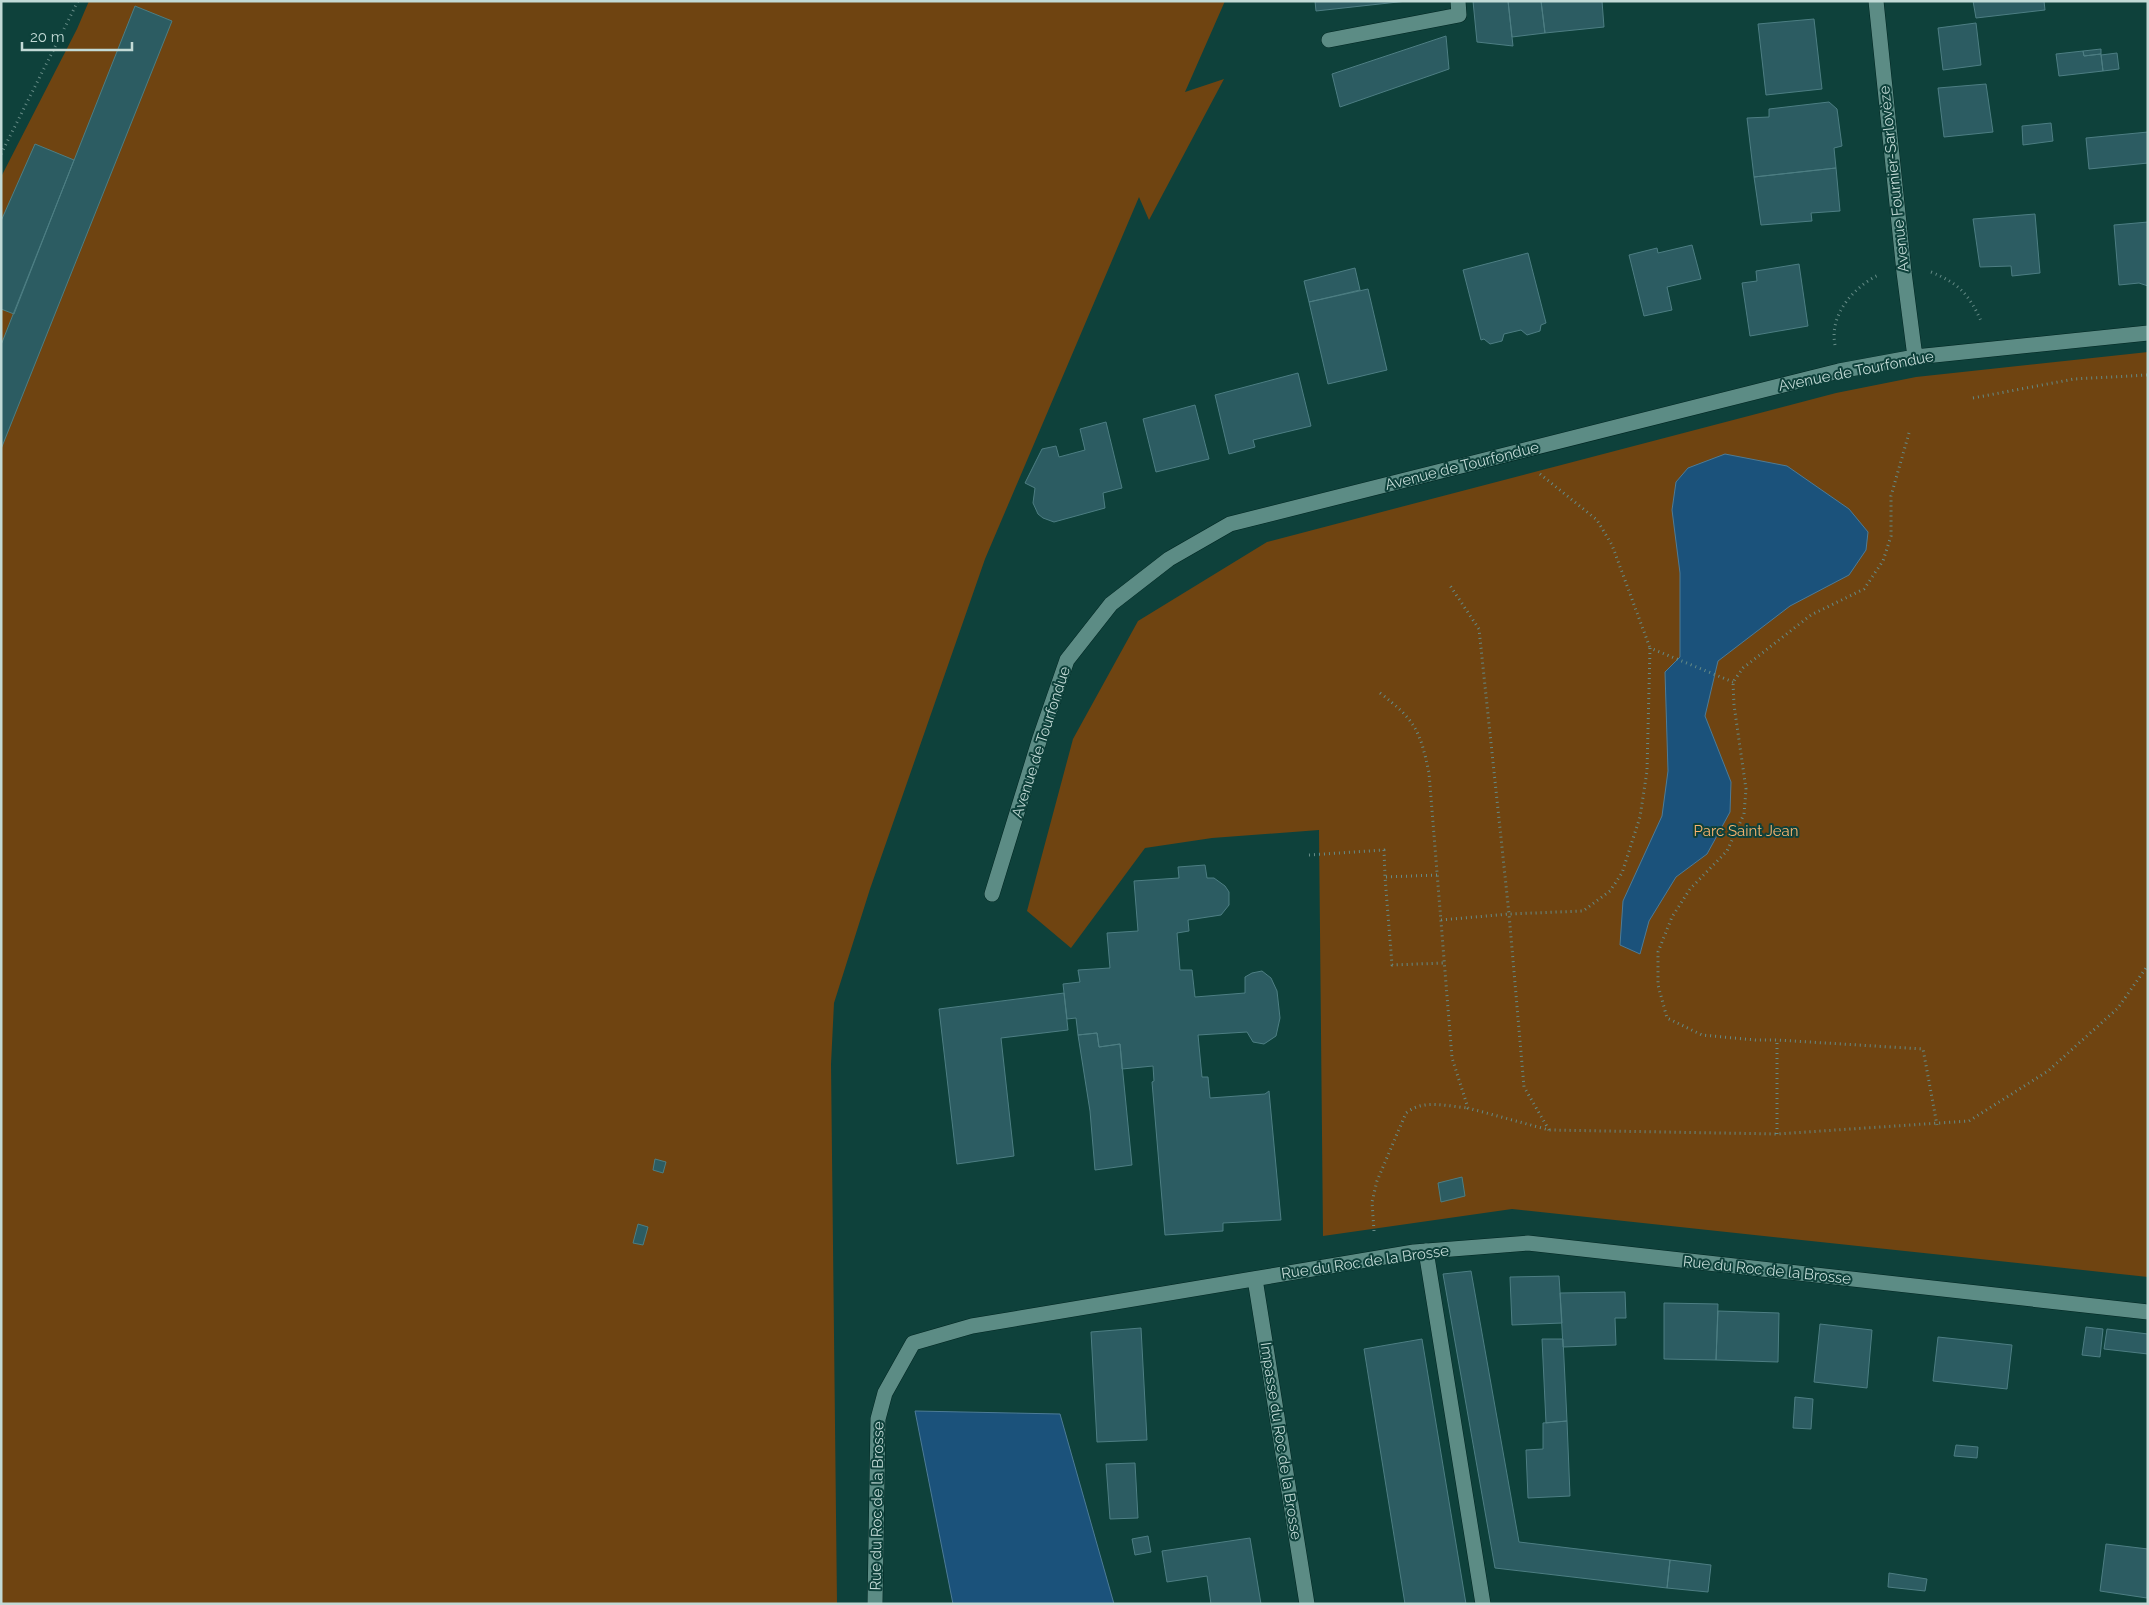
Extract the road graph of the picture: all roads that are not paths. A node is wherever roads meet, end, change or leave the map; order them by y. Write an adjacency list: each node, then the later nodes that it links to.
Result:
1 (1458, 1): 3 (street)
2 (1876, 1): 5 (street, Avenue Fournier-Sarlovèze)
3 (1329, 40)
4 (2148, 333): 5 (street, Avenue de Tourfondue)
5 (1915, 357): 6 (street, Avenue de Tourfondue)
6 (992, 894)
7 (1426, 1251): 8 (street, Rue du Roc de la Brosse); 9 (street, Rue du Roc de la Brosse); 12 (street)
8 (1255, 1279): 10 (street, Rue du Roc de la Brosse); 11 (street, Impasse du Roc de la Brosse)
9 (2148, 1312)
10 (875, 1604)
11 (1307, 1604)
12 (1483, 1604)

